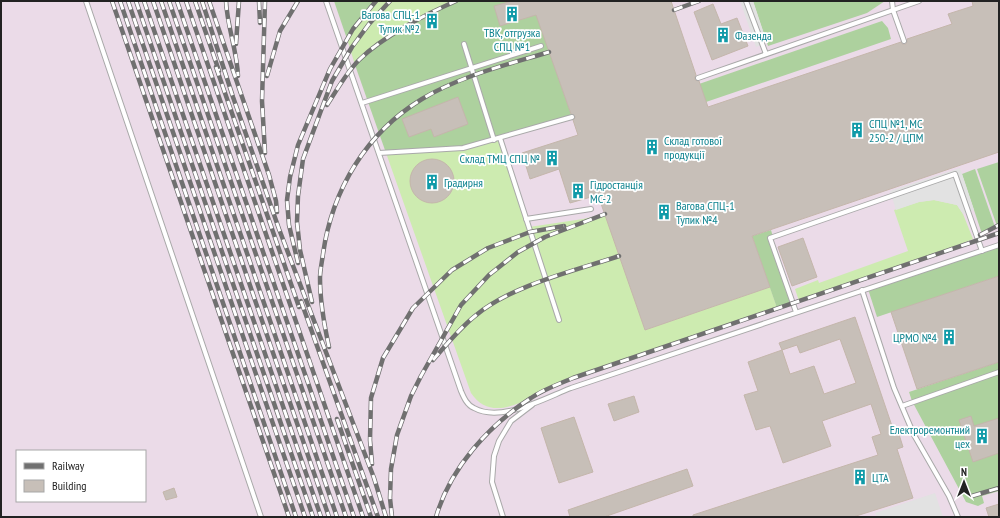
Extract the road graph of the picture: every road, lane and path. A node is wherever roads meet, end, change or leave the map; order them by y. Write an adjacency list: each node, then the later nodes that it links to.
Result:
1 (86, 1): 28 (lane)
2 (326, 1): 13 (lane)
3 (746, 1): 10 (lane)
4 (892, 1): 6 (lane)
5 (918, 1): 6 (lane)
6 (893, 10): 7 (lane); 10 (lane)
7 (904, 41)
8 (464, 44): 11 (lane)
9 (541, 46): 11 (lane)
10 (766, 54): 12 (lane)
11 (472, 68): 13 (lane); 16 (lane)
12 (698, 78)
13 (362, 103): 17 (lane)
14 (572, 117): 15 (lane)
15 (500, 138): 16 (lane); 19 (lane)
16 (494, 140): 17 (lane)
17 (379, 153): 26 (lane)
18 (592, 209): 19 (lane)
19 (526, 219): 24 (lane)
20 (999, 245): 21 (lane)
21 (982, 251): 22 (lane); 23 (lane)
22 (862, 290): 23 (lane); 27 (lane)
23 (796, 312): 26 (lane)
24 (559, 320)
25 (999, 372): 27 (lane)
26 (535, 402): 29 (lane)
27 (902, 406): 30 (lane)
28 (261, 517)
29 (503, 517)
30 (958, 517)

